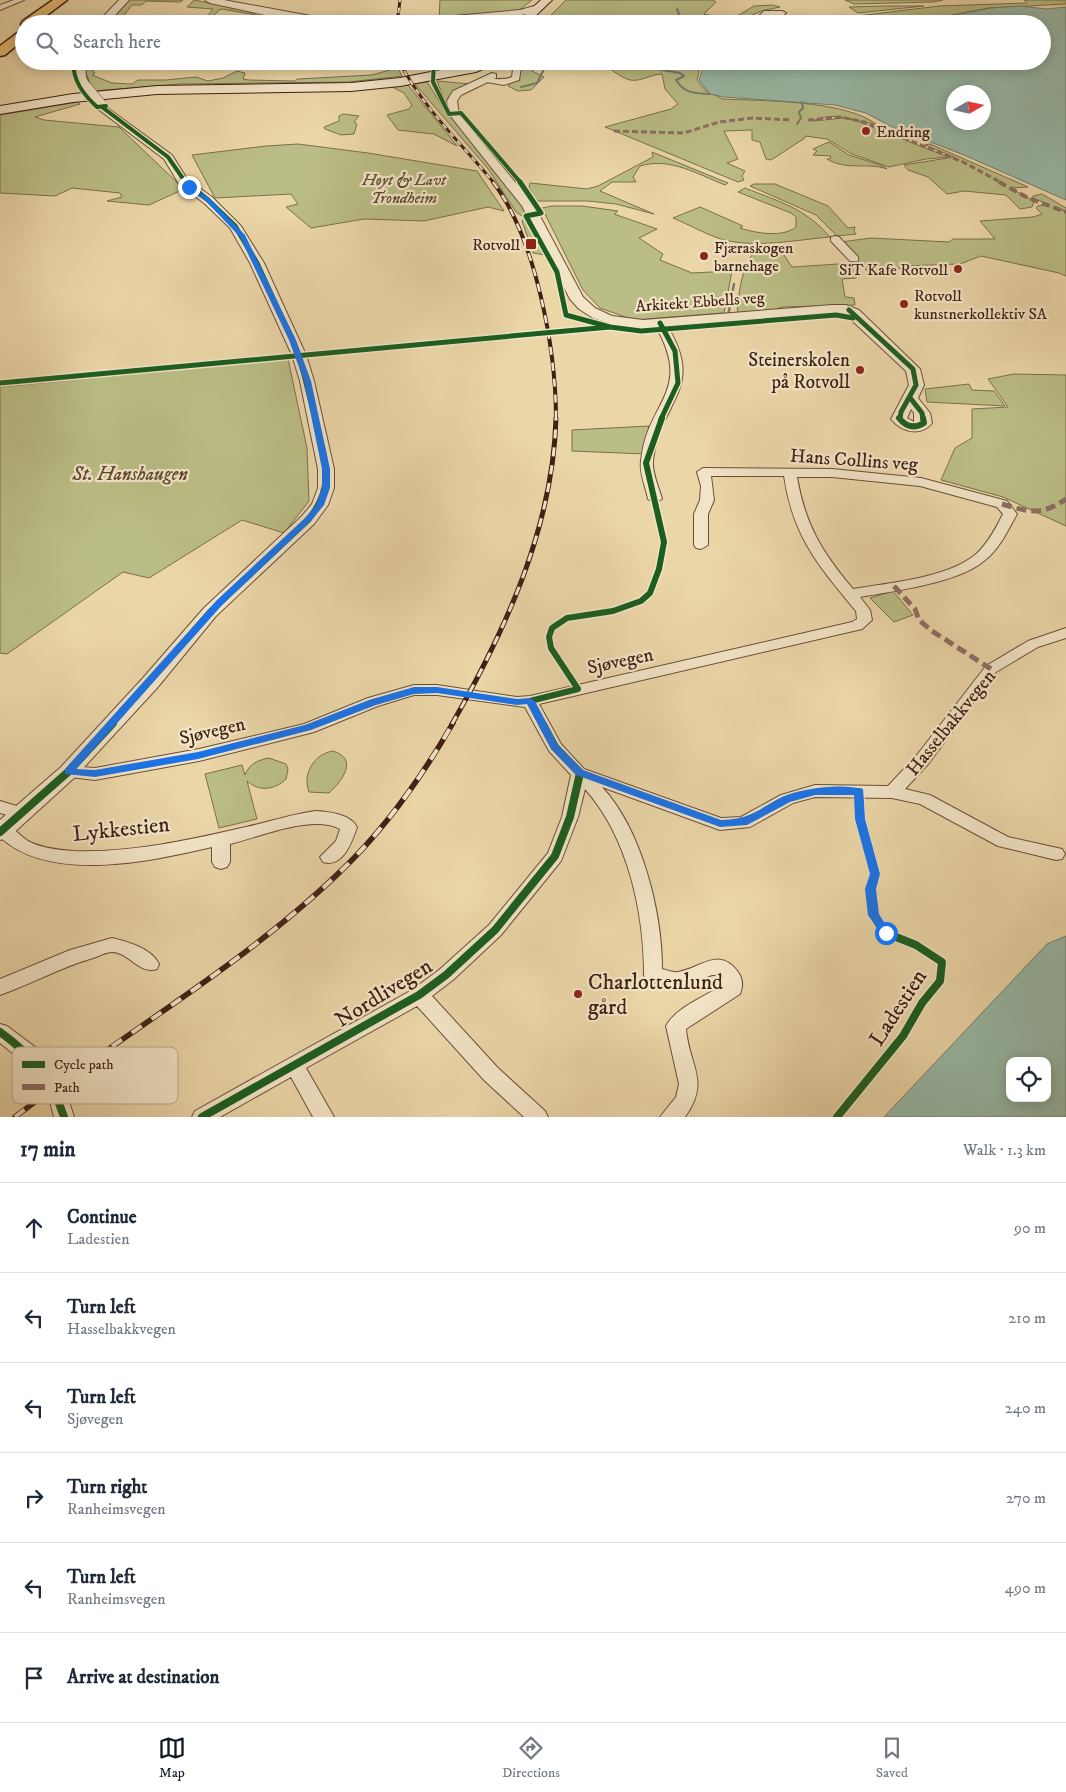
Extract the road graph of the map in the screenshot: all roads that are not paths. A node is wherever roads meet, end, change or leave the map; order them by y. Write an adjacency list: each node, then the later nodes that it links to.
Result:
1 (20, 0): 9 (street)
2 (61, 0): 11 (highway)
3 (69, 0): 12 (highway)
4 (124, 0): 13 (street)
5 (210, 0): 14 (street)
6 (547, 0): 15 (main road)
7 (555, 0): 16 (main road)
8 (0, 2): 9 (street)
9 (11, 4): 10 (street)
10 (0, 8)
11 (39, 15)
12 (48, 15)
13 (110, 15)
14 (279, 15)
15 (531, 15)
16 (532, 15)
17 (15, 33): 19 (highway)
18 (15, 40): 20 (highway)
19 (0, 45)
20 (0, 52)
21 (81, 70): 40 (street, bridge)
22 (443, 70): 27 (main road)
23 (471, 70): 26 (street)
24 (491, 70): 26 (street)
25 (517, 70): 26 (street)
26 (489, 78): 30 (street, Arkitekt Ebbells veg)
27 (0, 108)
28 (835, 239): 29 (street)
29 (854, 259)
30 (660, 323): 31 (street, Arkitekt Ebbells veg); 35 (street)
31 (911, 399)
32 (760, 471): 33 (street); 34 (street, Hans Collins veg)
33 (703, 472): 36 (street)
34 (790, 474): 37 (street); 37 (street, Hans Collins veg)
35 (655, 499)
36 (701, 545)
37 (850, 594): 39 (street, Sjøvegen)
38 (1066, 633): 42 (street, Hasselbakkvegen)
39 (530, 701): 40 (street, Sjøvegen); 41 (street, Hasselbakkvegen)
40 (68, 772): 44 (street)
41 (580, 773): 42 (street, Hasselbakkvegen); 52 (street, Nordlivegen); 59 (street, Hasselbakkvegen)
42 (892, 792): 47 (street, Hasselbakkvegen)
43 (0, 807): 44 (street)
44 (21, 813): 45 (street)
45 (2, 831): 46 (street, Lykkestien)
46 (221, 839): 48 (street, Lykkestien); 49 (street)
47 (1056, 854)
48 (329, 857)
49 (221, 862)
50 (150, 964): 51 (street)
51 (0, 987)
52 (419, 995): 55 (street, Nordlivegen); 58 (street, Nordlivegen)
53 (0, 1032): 54 (street)
54 (20, 1047)
55 (294, 1065): 56 (street, Nordlivegen); 57 (street)
56 (202, 1117)
57 (324, 1117)
58 (538, 1117)
59 (670, 1117)

